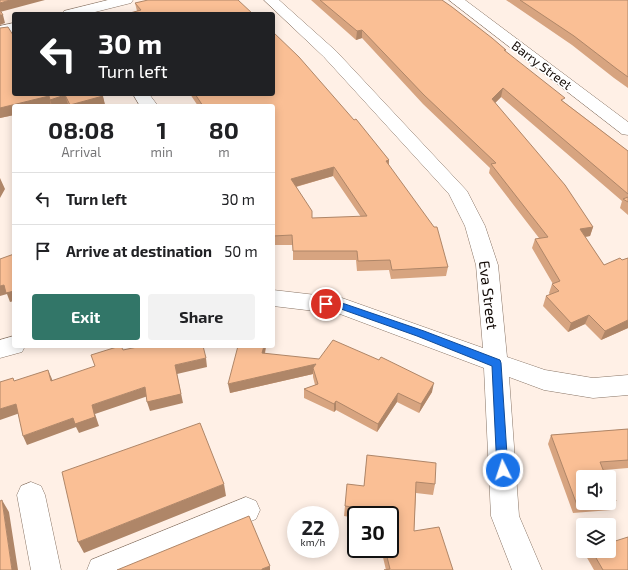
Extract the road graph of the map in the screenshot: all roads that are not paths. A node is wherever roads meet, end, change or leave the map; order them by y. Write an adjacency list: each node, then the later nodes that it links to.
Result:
1 (126, 0): 4 (street)
2 (271, 0): 11 (street, Eva Street)
3 (456, 0): 7 (street, Barry Street)
4 (79, 12)
5 (12, 28): 6 (street)
6 (0, 31)
7 (628, 130)
8 (275, 298): 11 (street)
9 (12, 346): 10 (street)
10 (0, 349)
11 (496, 363): 12 (street); 17 (street, Eva Street)
12 (628, 385)
13 (31, 494): 15 (street)
14 (246, 510): 16 (street)
15 (46, 570)
16 (102, 570)
17 (527, 570)

